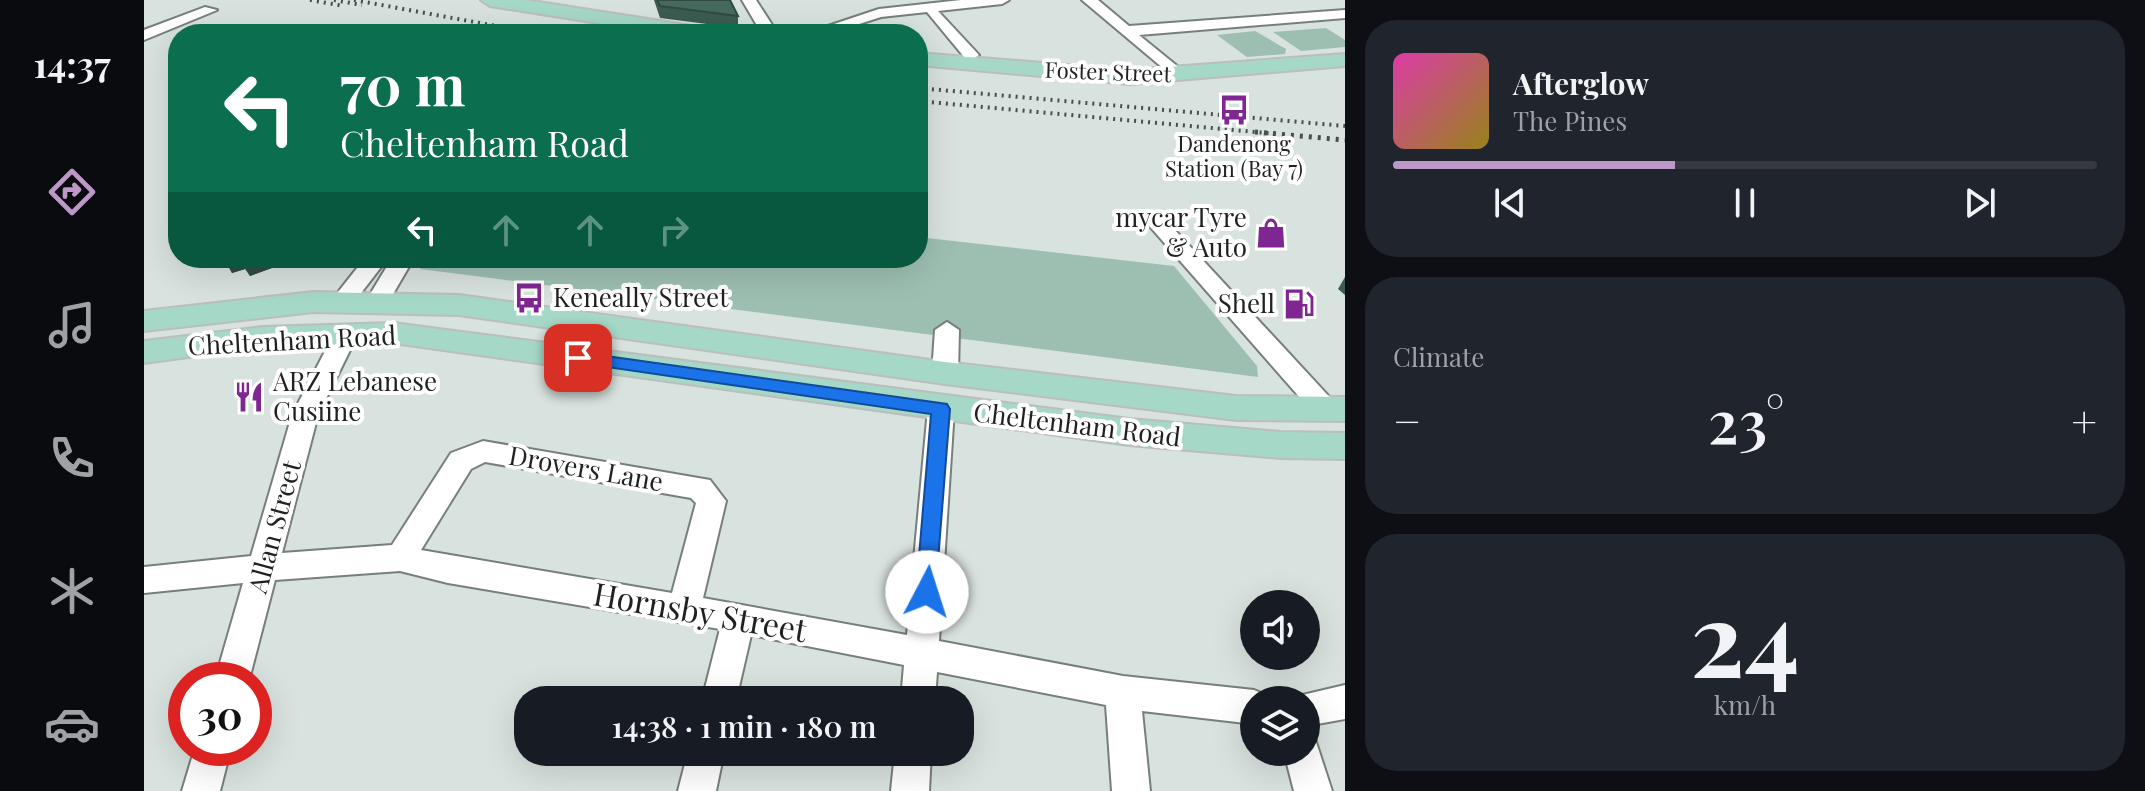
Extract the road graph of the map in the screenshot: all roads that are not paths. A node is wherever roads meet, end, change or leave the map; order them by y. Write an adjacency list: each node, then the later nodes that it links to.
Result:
1 (490, 0): 10 (main road)
2 (1002, 0): 12 (street)
3 (1089, 0): 14 (street)
4 (1323, 0): 7 (street)
5 (753, 7): 11 (street)
6 (210, 10): 9 (street)
7 (1341, 12): 14 (street)
8 (933, 14): 16 (street)
9 (173, 24)
10 (642, 24)
11 (764, 24)
12 (844, 24)
13 (168, 26): 15 (street)
14 (1126, 31): 19 (street)
15 (144, 35)
16 (971, 55)
17 (928, 60): 19 (main road, Foster Street)
18 (1345, 60): 19 (main road, Foster Street)
19 (1176, 74)
20 (1153, 218): 31 (street)
21 (369, 268): 23 (street)
22 (397, 268): 24 (street)
23 (343, 301): 24 (main road, Cheltenham Road); 25 (main road, Cheltenham Road); 27 (main road)
24 (378, 301): 27 (main road); 29 (main road, Cheltenham Road)
25 (144, 321)
26 (947, 330): 29 (street)
27 (346, 334): 28 (main road, Cheltenham Road); 30 (main road, Cheltenham Road); 34 (street, Allan Street)
28 (144, 352)
29 (945, 373): 30 (main road); 31 (main road, Cheltenham Road)
30 (941, 409): 32 (main road, Cheltenham Road); 38 (street)
31 (1339, 418)
32 (1345, 446)
33 (400, 558): 34 (street, Hornsby Street); 36 (street, Hornsby Street); 36 (street, Drovers Lane)
34 (264, 568): 35 (street, Hornsby Street); 39 (street, Allan Street)
35 (144, 580)
36 (684, 609): 37 (street, Hornsby Street)
37 (739, 618): 38 (street, Hornsby Street); 40 (street)
38 (921, 654): 41 (street); 42 (street, Hornsby Street)
39 (237, 662)
40 (722, 686)
41 (919, 686)
42 (1123, 692): 44 (street, Hornsby Street); 53 (street)
43 (1345, 702): 45 (street)
44 (1240, 705)
45 (1320, 706)
46 (208, 766): 50 (street)
47 (703, 766): 51 (street)
48 (912, 766): 52 (street)
49 (1306, 766): 54 (street)
50 (201, 791)
51 (697, 791)
52 (910, 791)
53 (1131, 791)
54 (1313, 791)

